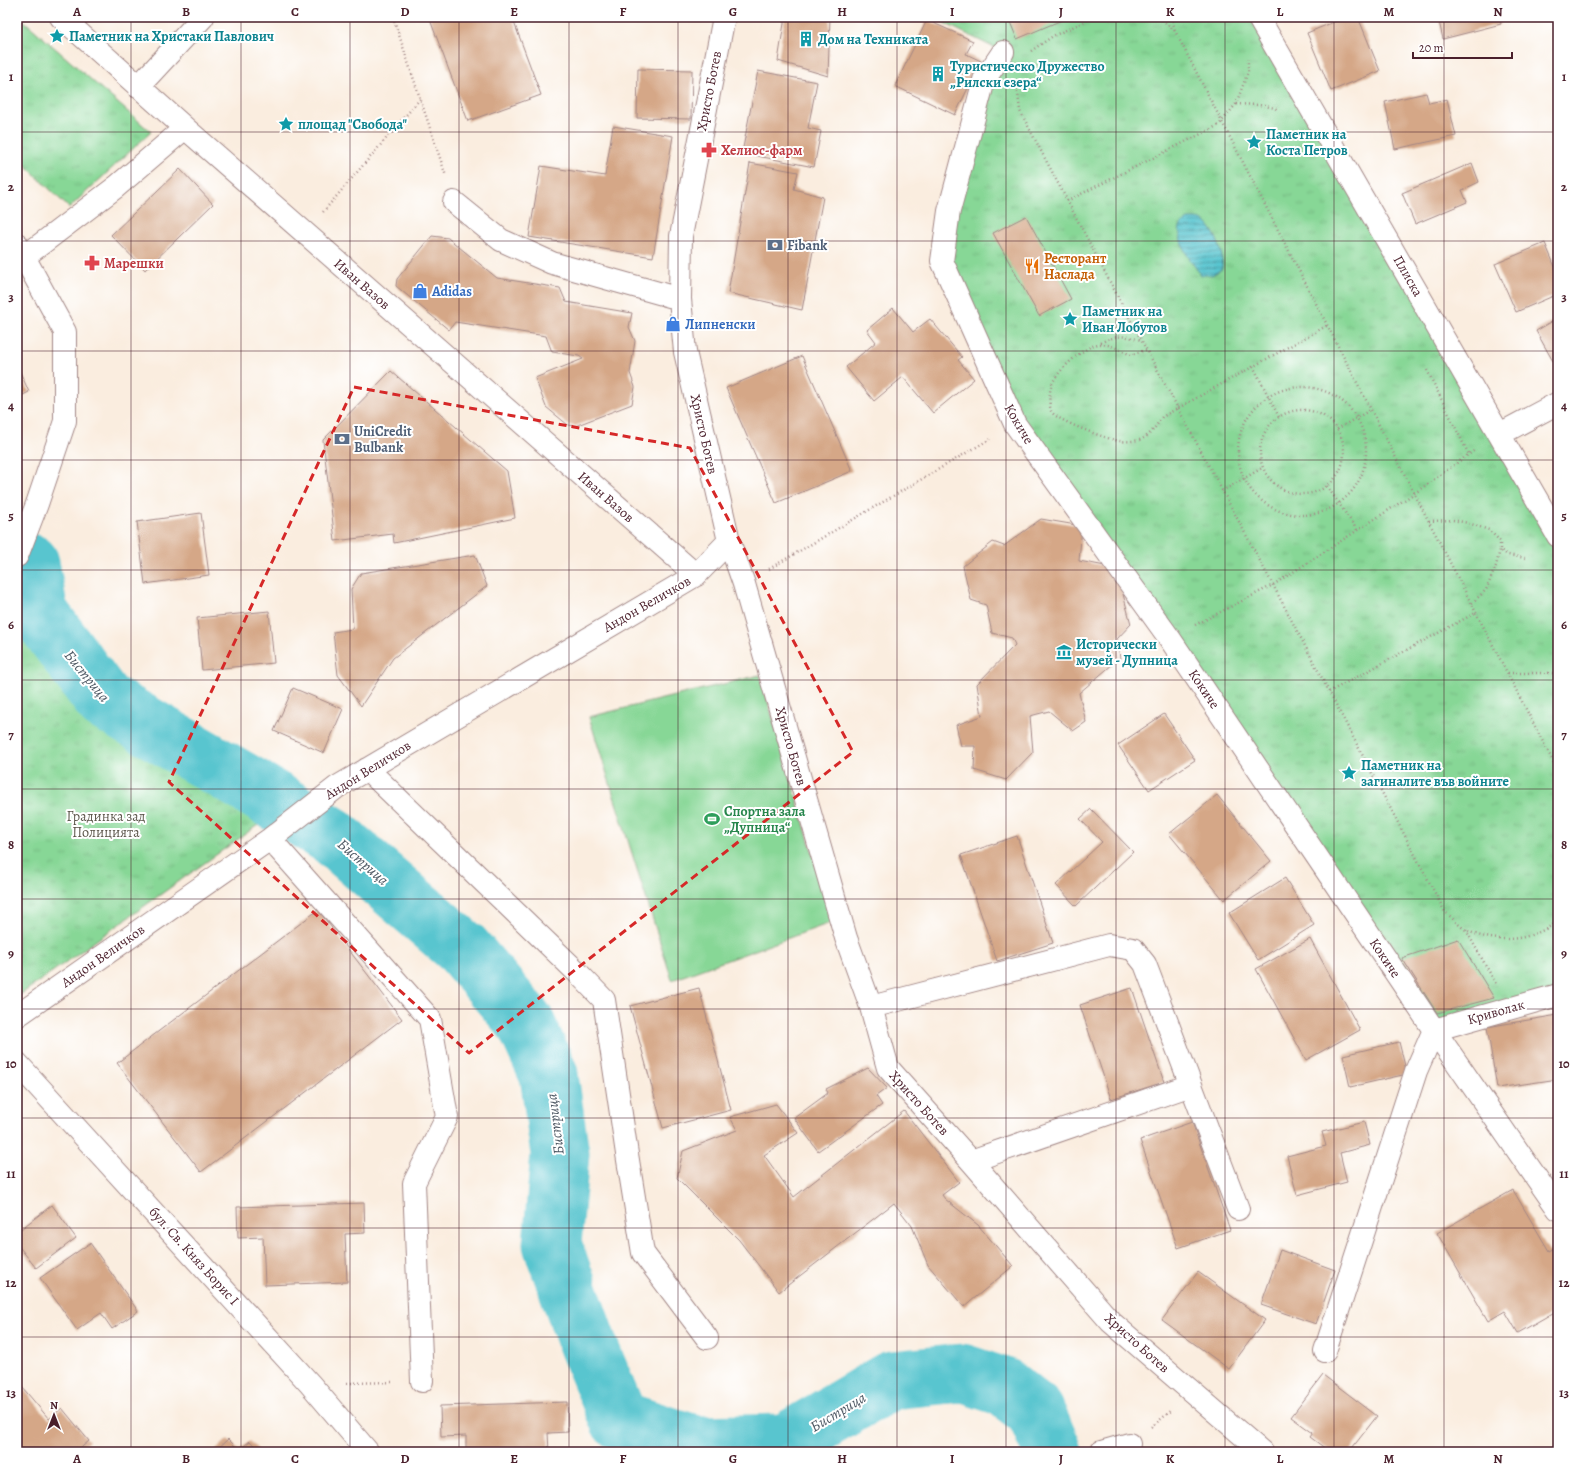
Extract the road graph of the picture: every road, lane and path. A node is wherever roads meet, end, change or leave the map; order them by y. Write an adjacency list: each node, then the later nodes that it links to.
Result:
1 (61, 17): 14 (street, Иван Вазов)
2 (203, 17): 14 (street)
3 (393, 17): 15 (path)
4 (1094, 17): 11 (path)
5 (1159, 17): 9 (path)
6 (1172, 17): 9 (path)
7 (1258, 17): 36 (street, Плиска)
8 (722, 26): 22 (street, Христо Ботев)
9 (1175, 31): 16 (path)
10 (1003, 52): 34 (street, Кокиче)
11 (1028, 53)
12 (1248, 56): 16 (path)
13 (1016, 78): 18 (path)
14 (138, 87): 17 (street, Иван Вазов)
15 (420, 99): 19 (path); 20 (path)
16 (1222, 121): 18 (path); 23 (path)
17 (185, 128): 20 (street, Иван Вазов); 21 (street)
18 (1067, 200): 24 (path)
19 (454, 202): 22 (street)
20 (305, 234): 50 (street, Иван Вазов)
21 (20, 251): 48 (street)
22 (680, 299): 46 (street, Христо Ботев)
23 (1328, 325): 27 (path); 31 (path)
24 (1141, 340): 25 (path); 26 (path)
25 (1099, 343): 26 (path); 30 (path)
26 (1146, 350): 30 (path)
27 (1253, 366): 28 (path); 30 (path)
28 (1269, 396): 32 (path); 33 (path); 38 (path)
29 (1558, 403): 36 (street)
30 (1178, 409): 40 (path)
31 (1372, 409): 33 (path); 41 (path)
32 (1279, 416): 35 (path); 37 (path)
33 (1357, 418): 35 (path); 42 (path)
34 (1016, 424): 51 (path); 55 (street, Кокиче)
35 (1337, 429): 39 (path)
36 (1500, 434): 41 (path); 45 (street, Плиска)
37 (1262, 468): 38 (path); 39 (path)
38 (1243, 479): 40 (path); 42 (path)
39 (1327, 486): 42 (path)
40 (1222, 491): 52 (path)
41 (1415, 493): 43 (path); 44 (path)
42 (1339, 502): 44 (path)
43 (1430, 521): 47 (path); 53 (path)
44 (1357, 530): 52 (path)
45 (1558, 536)
46 (729, 541): 50 (street, Андон Величков); 51 (street, Христо Ботев)
47 (1500, 550): 49 (path); 53 (path)
48 (17, 556)
49 (1525, 558)
50 (696, 575): 59 (street, Андон Величков)
51 (744, 584): 65 (street, Христо Ботев)
52 (1273, 585): 55 (path); 58 (path)
53 (1472, 603): 54 (path)
54 (1477, 612): 56 (path); 58 (path)
55 (1170, 639): 68 (street, Кокиче)
56 (1508, 673): 57 (path); 60 (path)
57 (1558, 673)
58 (1329, 692): 63 (path)
59 (367, 769): 61 (street, Андон Величков); 74 (street)
60 (1558, 771)
61 (270, 839): 67 (street, Андон Величков); 76 (street)
62 (1558, 921): 63 (path)
63 (1466, 930): 66 (path)
64 (1558, 995): 66 (street, Криволак)
65 (871, 1007): 70 (street); 71 (street, Христо Ботев)
66 (1510, 1008): 68 (street, Криволак)
67 (17, 1016)
68 (1434, 1030): 73 (street, Кокиче); 75 (street)
69 (17, 1063): 77 (street, бул. Св. Княз Борис I)
70 (1191, 1085): 71 (street); 72 (street)
71 (971, 1161): 78 (street, Христо Ботев)
72 (1238, 1209)
73 (1558, 1209)
74 (707, 1338)
75 (1325, 1351)
76 (422, 1381): 77 (path)
77 (310, 1384): 80 (street, бул. Св. Княз Борис I)
78 (1194, 1393): 79 (path); 82 (street, Христо Ботев)
79 (1129, 1444): 81 (street)
80 (368, 1452)
81 (1101, 1452)
82 (1262, 1452)

